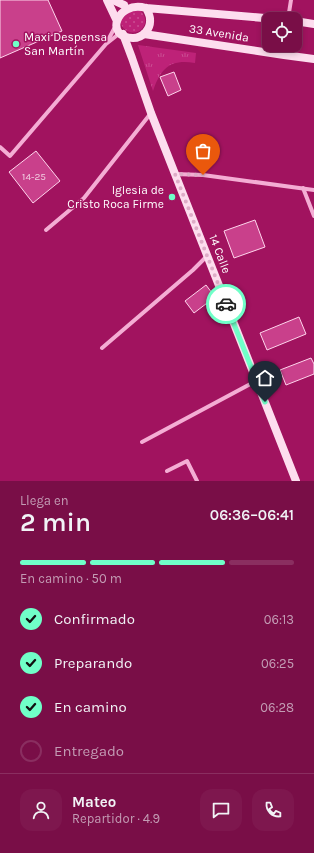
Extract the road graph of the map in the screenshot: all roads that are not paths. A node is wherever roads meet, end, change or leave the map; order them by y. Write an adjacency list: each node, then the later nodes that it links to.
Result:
1 (107, 0): 10 (street, 14 Calle)
2 (112, 0): 4 (street)
3 (291, 0): 6 (street)
4 (124, 5): 5 (street); 10 (street)
5 (146, 8): 7 (street, 33 Avenida); 11 (street)
6 (289, 12)
7 (262, 18)
8 (302, 22): 9 (street)
9 (314, 24)
10 (119, 28): 12 (street); 13 (street); 13 (street); 16 (street, 14 Calle)
11 (144, 34): 12 (street); 15 (street, 33 Avenida)
12 (133, 38): 16 (street, 14 Calle)
13 (106, 44): 19 (street)
14 (284, 52): 15 (street)
15 (284, 55): 17 (street, 33 Avenida)
16 (132, 58): 18 (street, 14 Calle)
17 (314, 59)
18 (151, 113): 20 (street, 14 Calle); 24 (street)
19 (0, 147)
20 (175, 174): 21 (street); 25 (street, 14 Calle)
21 (303, 188): 22 (street); 23 (street)
22 (314, 190)
23 (314, 216)
24 (46, 230)
25 (207, 255): 26 (street); 27 (street, 14 Calle)
26 (102, 348)
27 (256, 381): 28 (street); 31 (street, 14 Calle)
28 (142, 442)
29 (167, 471): 30 (street)
30 (197, 481)
31 (296, 481)

